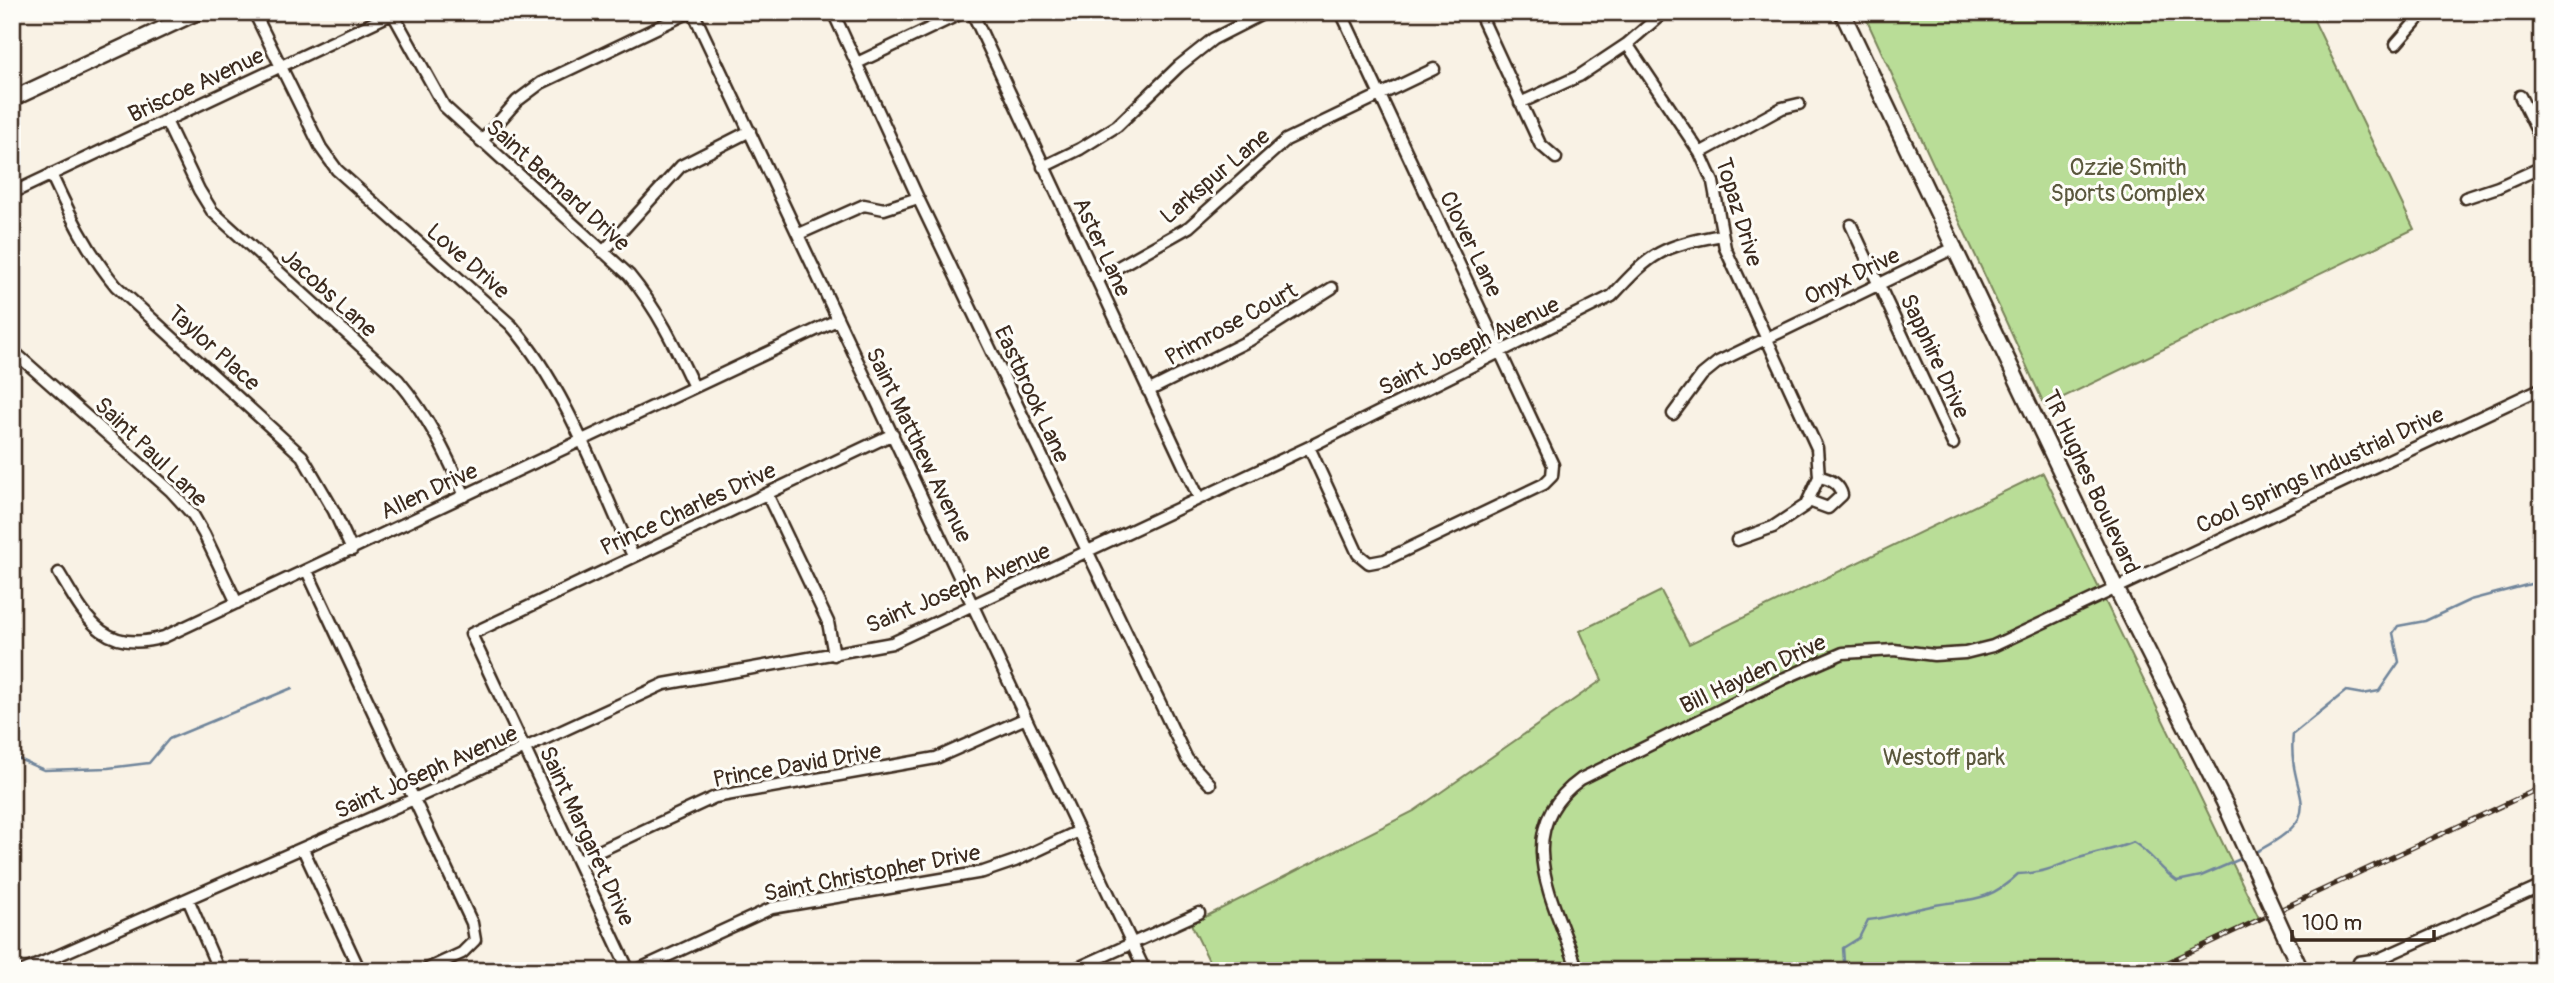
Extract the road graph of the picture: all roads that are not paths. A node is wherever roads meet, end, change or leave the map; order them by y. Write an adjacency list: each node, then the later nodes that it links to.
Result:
1 (198, 12): 21 (main road)
2 (254, 12): 17 (street, Love Drive)
3 (692, 12): 25 (street, Saint Matthew Avenue); 27 (street)
4 (833, 12): 16 (street, Eastbrook Lane)
5 (964, 12): 16 (street)
6 (972, 12): 30 (street, Aster Lane)
7 (1266, 12): 30 (street)
8 (1341, 12): 19 (street, Clover Lane)
9 (1479, 12): 22 (street)
10 (1664, 12): 14 (street)
11 (1842, 12): 39 (main road, TR Hughes Boulevard)
12 (2424, 12): 15 (street)
13 (395, 13): 17 (street, Briscoe Avenue); 27 (street, Saint Bernard Drive)
14 (1627, 44): 22 (street); 28 (street, Topaz Drive)
15 (2396, 44)
16 (857, 63): 34 (street, Eastbrook Lane)
17 (279, 67): 24 (street, Briscoe Avenue); 53 (street, Love Drive)
18 (1434, 69): 19 (street, Larkspur Lane)
19 (1378, 96): 41 (street, Larkspur Lane); 47 (street, Clover Lane)
20 (2520, 96): 26 (street)
21 (12, 100)
22 (1520, 103): 29 (street)
23 (1799, 104): 28 (street)
24 (166, 121): 32 (street, Briscoe Avenue); 58 (street, Jacobs Lane)
25 (750, 131): 37 (street, Saint Matthew Avenue); 40 (street)
26 (2542, 141)
27 (481, 142): 40 (street, Saint Bernard Drive)
28 (1700, 153): 38 (street, Topaz Drive)
29 (1556, 158)
30 (1043, 167): 41 (street, Aster Lane)
31 (2542, 167): 35 (street)
32 (51, 174): 33 (street, Briscoe Avenue); 62 (street, Taylor Place)
33 (12, 193)
34 (918, 198): 37 (street); 63 (street, Eastbrook Lane)
35 (2465, 198)
36 (1851, 225): 42 (street, Sapphire Drive)
37 (799, 234): 44 (street, Saint Matthew Avenue)
38 (1722, 235): 45 (street, Topaz Drive); 47 (street, Saint Joseph Avenue)
39 (1956, 247): 42 (street, Onyx Drive); 67 (main road, TR Hughes Boulevard)
40 (603, 252): 48 (street, Saint Bernard Drive)
41 (1097, 279): 50 (street, Aster Lane)
42 (1880, 284): 45 (street, Onyx Drive); 54 (street, Sapphire Drive)
43 (1332, 288): 50 (street, Primrose Court)
44 (837, 320): 48 (street, Allen Drive); 52 (street, Saint Matthew Avenue)
45 (1766, 339): 51 (street, Onyx Drive); 56 (street, Topaz Drive)
46 (12, 350): 68 (street, Saint Paul Lane)
47 (1501, 352): 55 (street, Saint Joseph Avenue); 55 (street, Clover Lane)
48 (694, 387): 53 (street, Allen Drive)
49 (2542, 388): 67 (street, Cool Springs Industrial Drive)
50 (1148, 391): 59 (street, Aster Lane)
51 (1673, 414)
52 (893, 435): 57 (street, Prince Charles Drive); 69 (street, Saint Matthew Avenue)
53 (581, 441): 58 (street, Allen Drive); 64 (street, Love Drive)
54 (1953, 444)
55 (1309, 446): 59 (street, Saint Joseph Avenue)
56 (1819, 477): 60 (street); 60 (street)
57 (767, 494): 64 (street, Prince Charles Drive); 71 (street)
58 (465, 496): 62 (street, Allen Drive)
59 (1199, 498): 63 (street, Saint Joseph Avenue)
60 (1809, 501): 61 (street)
61 (1737, 540)
62 (352, 550): 65 (street, Allen Drive)
63 (1086, 553): 69 (street, Saint Joseph Avenue); 74 (street, Eastbrook Lane)
64 (633, 556): 70 (street, Prince Charles Drive)
65 (307, 571): 68 (street, Allen Drive); 75 (street)
66 (59, 573): 68 (street, Allen Drive)
67 (2116, 588): 92 (street, Bill Hayden Drive); 93 (main road, TR Hughes Boulevard, bridge)
68 (237, 603)
69 (974, 606): 71 (street, Saint Joseph Avenue); 72 (street, Saint Matthew Avenue)
70 (500, 618): 73 (street, Saint Margaret Drive)
71 (834, 655): 73 (street, Saint Joseph Avenue)
72 (1026, 718): 76 (street, Saint Matthew Avenue); 78 (street, Prince David Drive)
73 (525, 749): 75 (street, Saint Joseph Avenue); 78 (street, Saint Margaret Drive)
74 (1210, 784)
75 (414, 800): 77 (street, Saint Joseph Avenue); 87 (street)
76 (1079, 831): 82 (street, Saint Matthew Avenue); 89 (street, Saint Christopher Drive)
77 (303, 849): 80 (street, Saint Joseph Avenue); 86 (street)
78 (578, 861): 88 (street, Saint Margaret Drive)
79 (2542, 886): 83 (street)
80 (188, 899): 84 (street, Saint Joseph Avenue); 85 (street)
81 (1199, 913): 82 (street)
82 (1132, 943): 90 (street); 91 (street, Saint Matthew Avenue)
83 (2360, 962)
84 (23, 971)
85 (219, 971)
86 (360, 971)
87 (423, 971)
88 (629, 971)
89 (635, 971)
90 (1071, 971)
91 (1145, 971)
92 (1578, 971)
93 (2301, 971)

